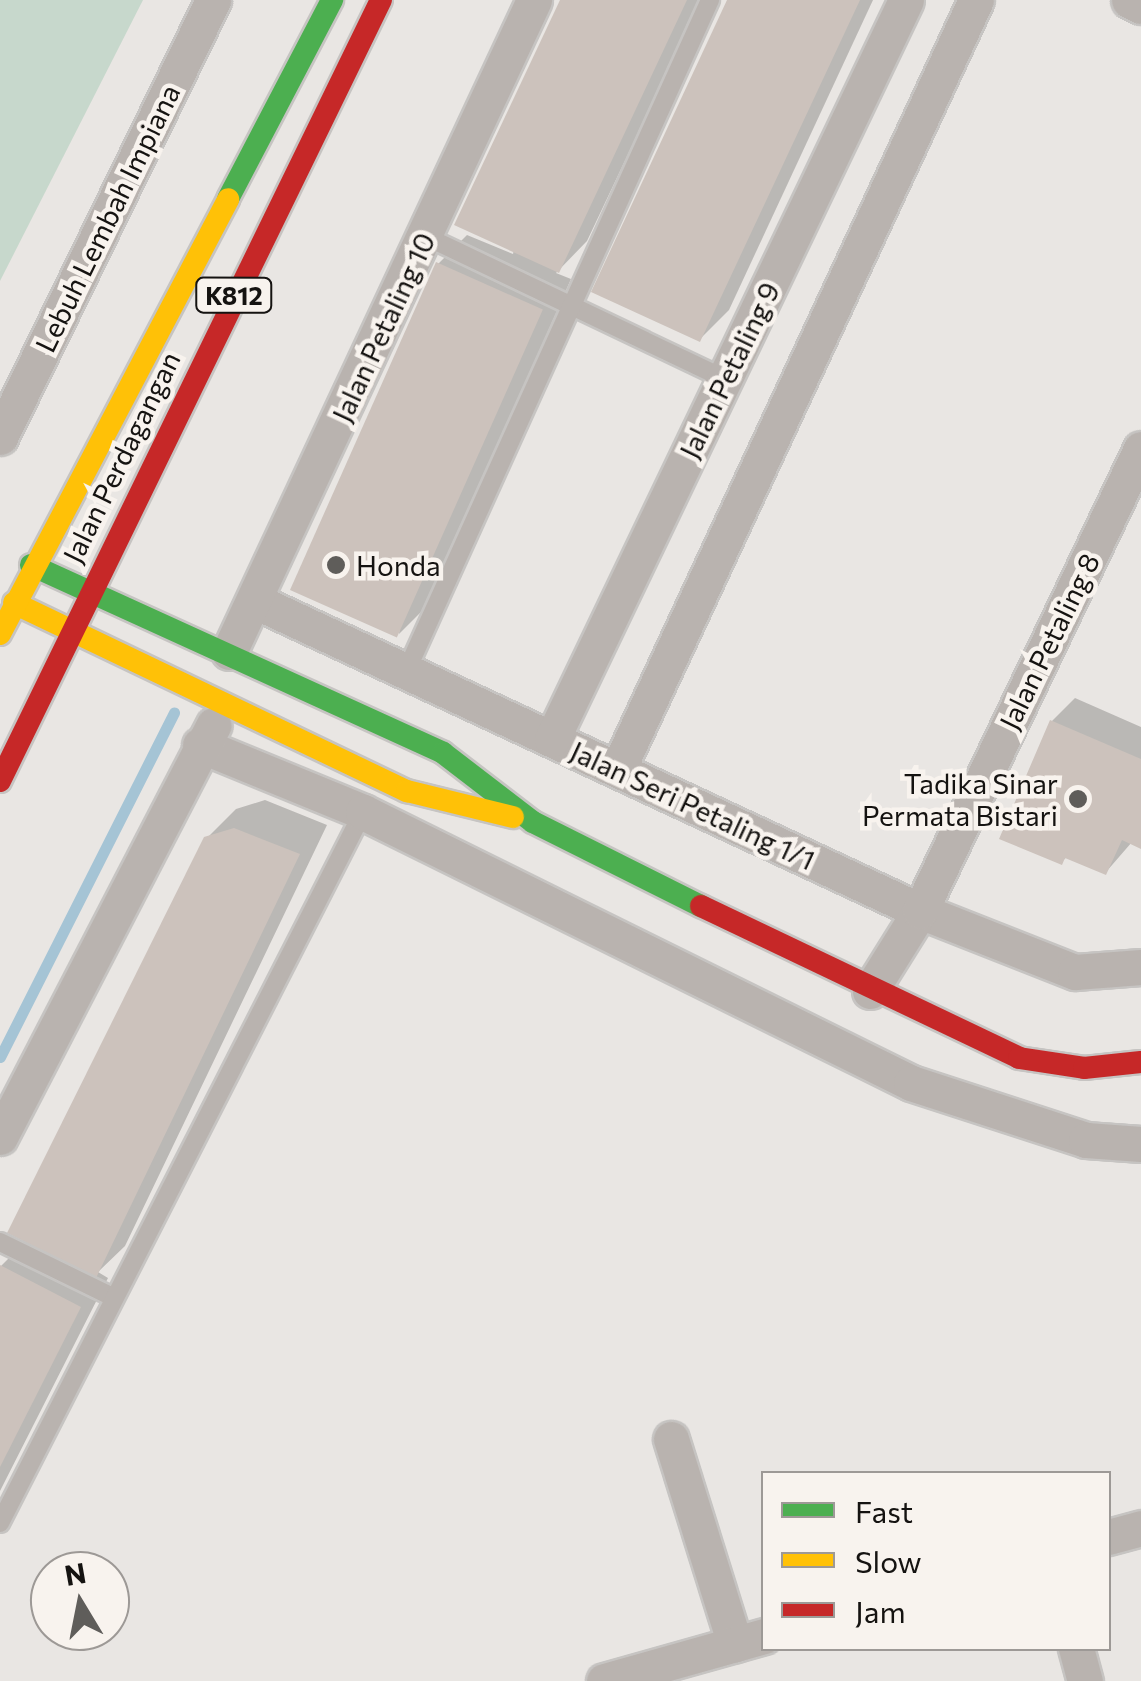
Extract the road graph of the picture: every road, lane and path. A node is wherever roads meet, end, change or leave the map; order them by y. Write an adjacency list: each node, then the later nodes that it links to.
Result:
1 (213, 0): 13 (street, Lebuh Lembah Impiana)
2 (332, 0): 15 (street, Jalan Perdagangan / K812)
3 (381, 0): 16 (street, Jalan Perdagangan / K812)
4 (534, 0): 10 (street, Jalan Petaling 10)
5 (710, 0): 11 (lane)
6 (906, 0): 12 (street, Jalan Petaling 9)
7 (976, 0): 26 (street)
8 (1129, 0): 9 (street)
9 (1141, 6)
10 (425, 236): 11 (lane); 17 (street, Jalan Petaling 10)
11 (572, 307): 12 (lane); 22 (lane)
12 (725, 379): 24 (street, Jalan Petaling 9)
13 (0, 437)
14 (1141, 449): 30 (street, Jalan Petaling 8)
15 (31, 566): 16 (street); 18 (street, Jalan Perdagangan / K812)
16 (88, 591): 19 (street, Jalan Perdagangan / K812); 21 (street)
17 (254, 601): 21 (street, Jalan Petaling 10); 22 (street, Jalan Seri Petaling 1/1)
18 (14, 603): 19 (street); 20 (street, Jalan Perdagangan / K812)
19 (71, 632): 23 (street); 27 (street, Jalan Perdagangan / K812)
20 (0, 634)
21 (230, 652): 29 (street)
22 (406, 672): 24 (street, Jalan Seri Petaling 1/1)
23 (229, 704): 25 (street); 29 (street)
24 (552, 740): 26 (street, Jalan Seri Petaling 1/1)
25 (200, 744): 28 (street); 34 (street)
26 (618, 769): 30 (street, Jalan Seri Petaling 1/1)
27 (0, 781)
28 (363, 812): 35 (street); 37 (lane)
29 (532, 822): 32 (street)
30 (920, 911): 31 (street, Jalan Seri Petaling 1/1); 32 (street, Jalan Petaling 8)
31 (1141, 966)
32 (870, 991): 33 (street)
33 (1141, 1062)
34 (0, 1137)
35 (1141, 1144)
36 (0, 1242): 37 (lane)
37 (114, 1297): 39 (lane)
38 (671, 1439): 42 (street)
39 (0, 1523)
40 (1141, 1528): 41 (street)
41 (1111, 1536)
42 (749, 1640): 44 (street)
43 (1077, 1651): 45 (street)
44 (604, 1681)
45 (1085, 1681)

